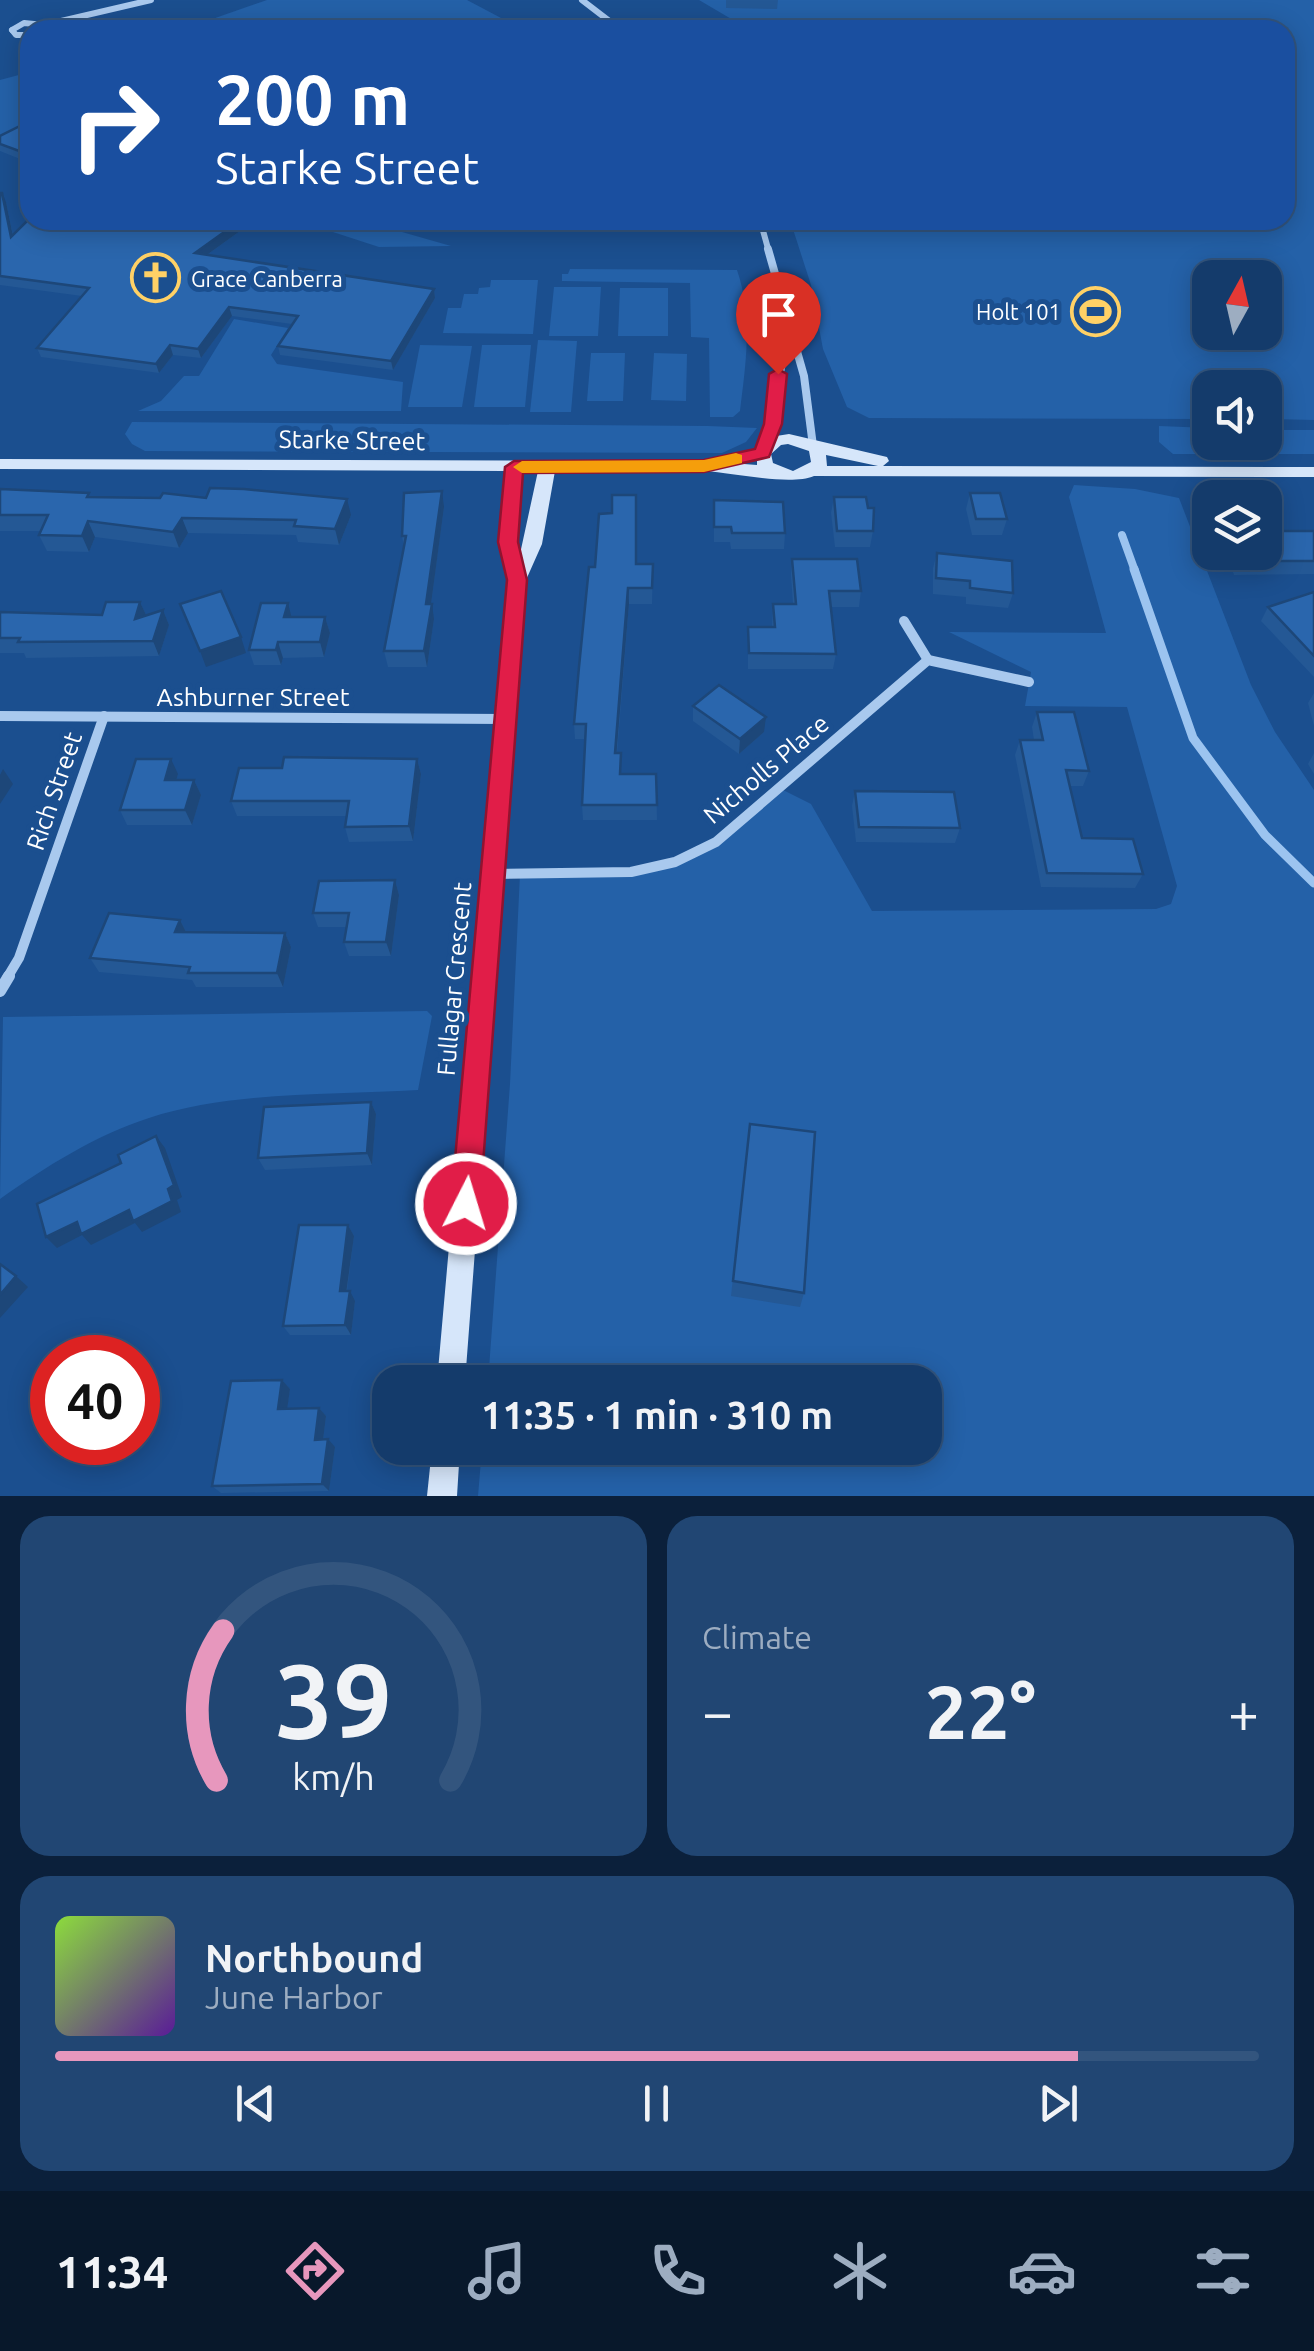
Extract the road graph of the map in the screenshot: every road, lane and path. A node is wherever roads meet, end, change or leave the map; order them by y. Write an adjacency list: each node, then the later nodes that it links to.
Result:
1 (151, 0): 3 (street)
2 (582, 0): 4 (street)
3 (74, 20)
4 (608, 20)
5 (763, 230): 6 (street)
6 (788, 329): 7 (street); 8 (street)
7 (814, 447): 8 (street, Starke Street); 14 (street); 15 (street)
8 (765, 449): 10 (street, Starke Street); 13 (street)
9 (0, 464): 11 (street, Starke Street)
10 (704, 466): 12 (street, Starke Street); 13 (street, Starke Street)
11 (514, 467): 12 (street, Starke Street); 17 (street, Fullagar Crescent)
12 (547, 467): 17 (street, Fullagar Crescent)
13 (770, 470): 14 (street, Starke Street)
14 (814, 470): 15 (street)
15 (927, 470): 16 (street)
16 (1314, 472)
17 (517, 580): 23 (street, Fullagar Crescent)
18 (904, 621): 19 (street)
19 (928, 660): 20 (street); 24 (street, Nicholls Place)
20 (1029, 682)
21 (0, 716): 22 (street, Ashburner Street)
22 (104, 716): 23 (street, Ashburner Street); 25 (street, Rich Street)
23 (506, 719): 24 (street, Fullagar Crescent)
24 (493, 874): 26 (street, Fullagar Crescent)
25 (0, 991)
26 (452, 1365)
27 (445, 1465): 28 (street)
28 (442, 1496)

